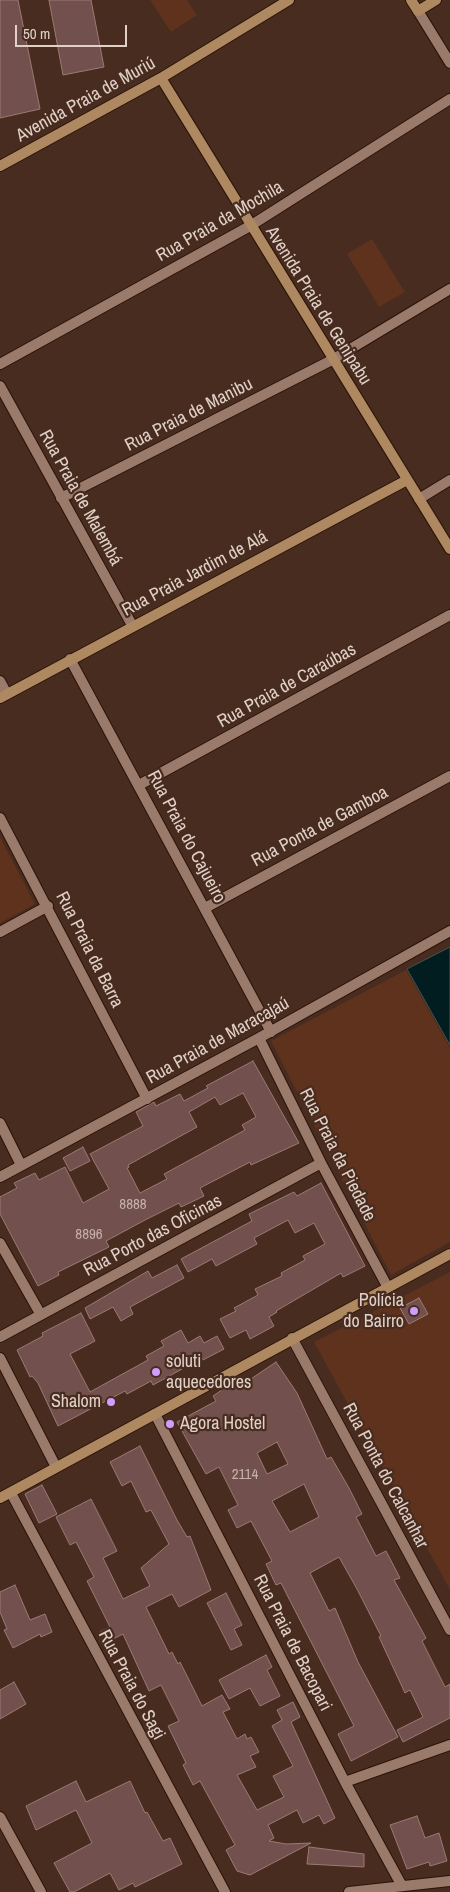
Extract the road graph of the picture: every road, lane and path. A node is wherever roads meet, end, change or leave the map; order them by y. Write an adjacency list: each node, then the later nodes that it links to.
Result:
1 (289, 0): 6 (street, Avenida Praia de Muriú)
2 (411, 0): 4 (street)
3 (436, 0): 4 (street)
4 (418, 12): 5 (street)
5 (450, 63)
6 (161, 78): 8 (street, Avenida Praia de Muriú); 9 (street, Avenida Praia de Genipabu)
7 (450, 98): 9 (street, Rua Praia da Mochila)
8 (0, 166)
9 (250, 226): 11 (street, Avenida Praia de Genipabu); 12 (street, Rua Praia da Mochila)
10 (450, 289): 11 (street, Rua Praia de Manibu)
11 (332, 360): 14 (street, Avenida Praia de Genipabu); 16 (street, Rua Praia de Manibu)
12 (0, 364)
13 (0, 386): 16 (street, Rua Praia de Malembá)
14 (407, 480): 17 (street, Avenida Praia de Genipabu); 20 (street, Rua Praia Jardim de Alá)
15 (450, 480): 17 (street)
16 (61, 498): 20 (street, Rua Praia de Malembá)
17 (419, 499): 18 (street, Avenida Praia de Genipabu)
18 (450, 549)
19 (450, 615): 25 (street, Rua Praia de Caraúbas)
20 (132, 625): 21 (street, Rua Praia Jardim de Alá)
21 (70, 659): 23 (street, Rua Praia Jardim de Alá); 25 (street, Rua Praia do Cajueiro)
22 (0, 681): 23 (street)
23 (4, 696)
24 (450, 776): 28 (street, Rua Ponta de Gamboa)
25 (139, 785): 28 (street, Rua Praia do Cajueiro)
26 (0, 818): 27 (street, Rua Praia da Barra)
27 (48, 906): 30 (street); 33 (street, Rua Praia da Barra)
28 (205, 908): 31 (street, Rua Praia do Cajueiro)
29 (450, 931): 31 (street, Rua Praia de Maracajaú)
30 (0, 932)
31 (271, 1032): 32 (street, Rua Praia de Maracajaú)
32 (259, 1038): 33 (street, Rua Praia de Maracajaú); 35 (street, Rua Praia da Piedade)
33 (147, 1099): 36 (street, Rua Praia de Maracajaú)
34 (0, 1123): 36 (street)
35 (321, 1163): 40 (street, Rua Praia da Piedade); 41 (street, Rua Porto das Oficinas)
36 (21, 1165): 37 (street, Rua Praia de Maracajaú)
37 (0, 1177)
38 (0, 1243): 41 (street)
39 (450, 1254): 40 (street)
40 (388, 1286): 43 (street)
41 (41, 1315): 42 (street, Rua Porto das Oficinas)
42 (0, 1337)
43 (292, 1338): 45 (street); 49 (street, Rua Ponta do Calcanhar)
44 (0, 1358): 46 (street)
45 (155, 1414): 46 (street); 51 (street, Rua Praia de Bacopari)
46 (56, 1467): 47 (street)
47 (10, 1493): 48 (street); 56 (street, Rua Praia do Sagi)
48 (0, 1498)
49 (450, 1630)
50 (450, 1745): 51 (street)
51 (345, 1782): 54 (street, Rua Praia de Bacopari)
52 (0, 1817): 55 (street)
53 (450, 1881): 54 (street)
54 (402, 1886): 57 (street)
55 (41, 1892)
56 (225, 1892)
57 (349, 1892)

